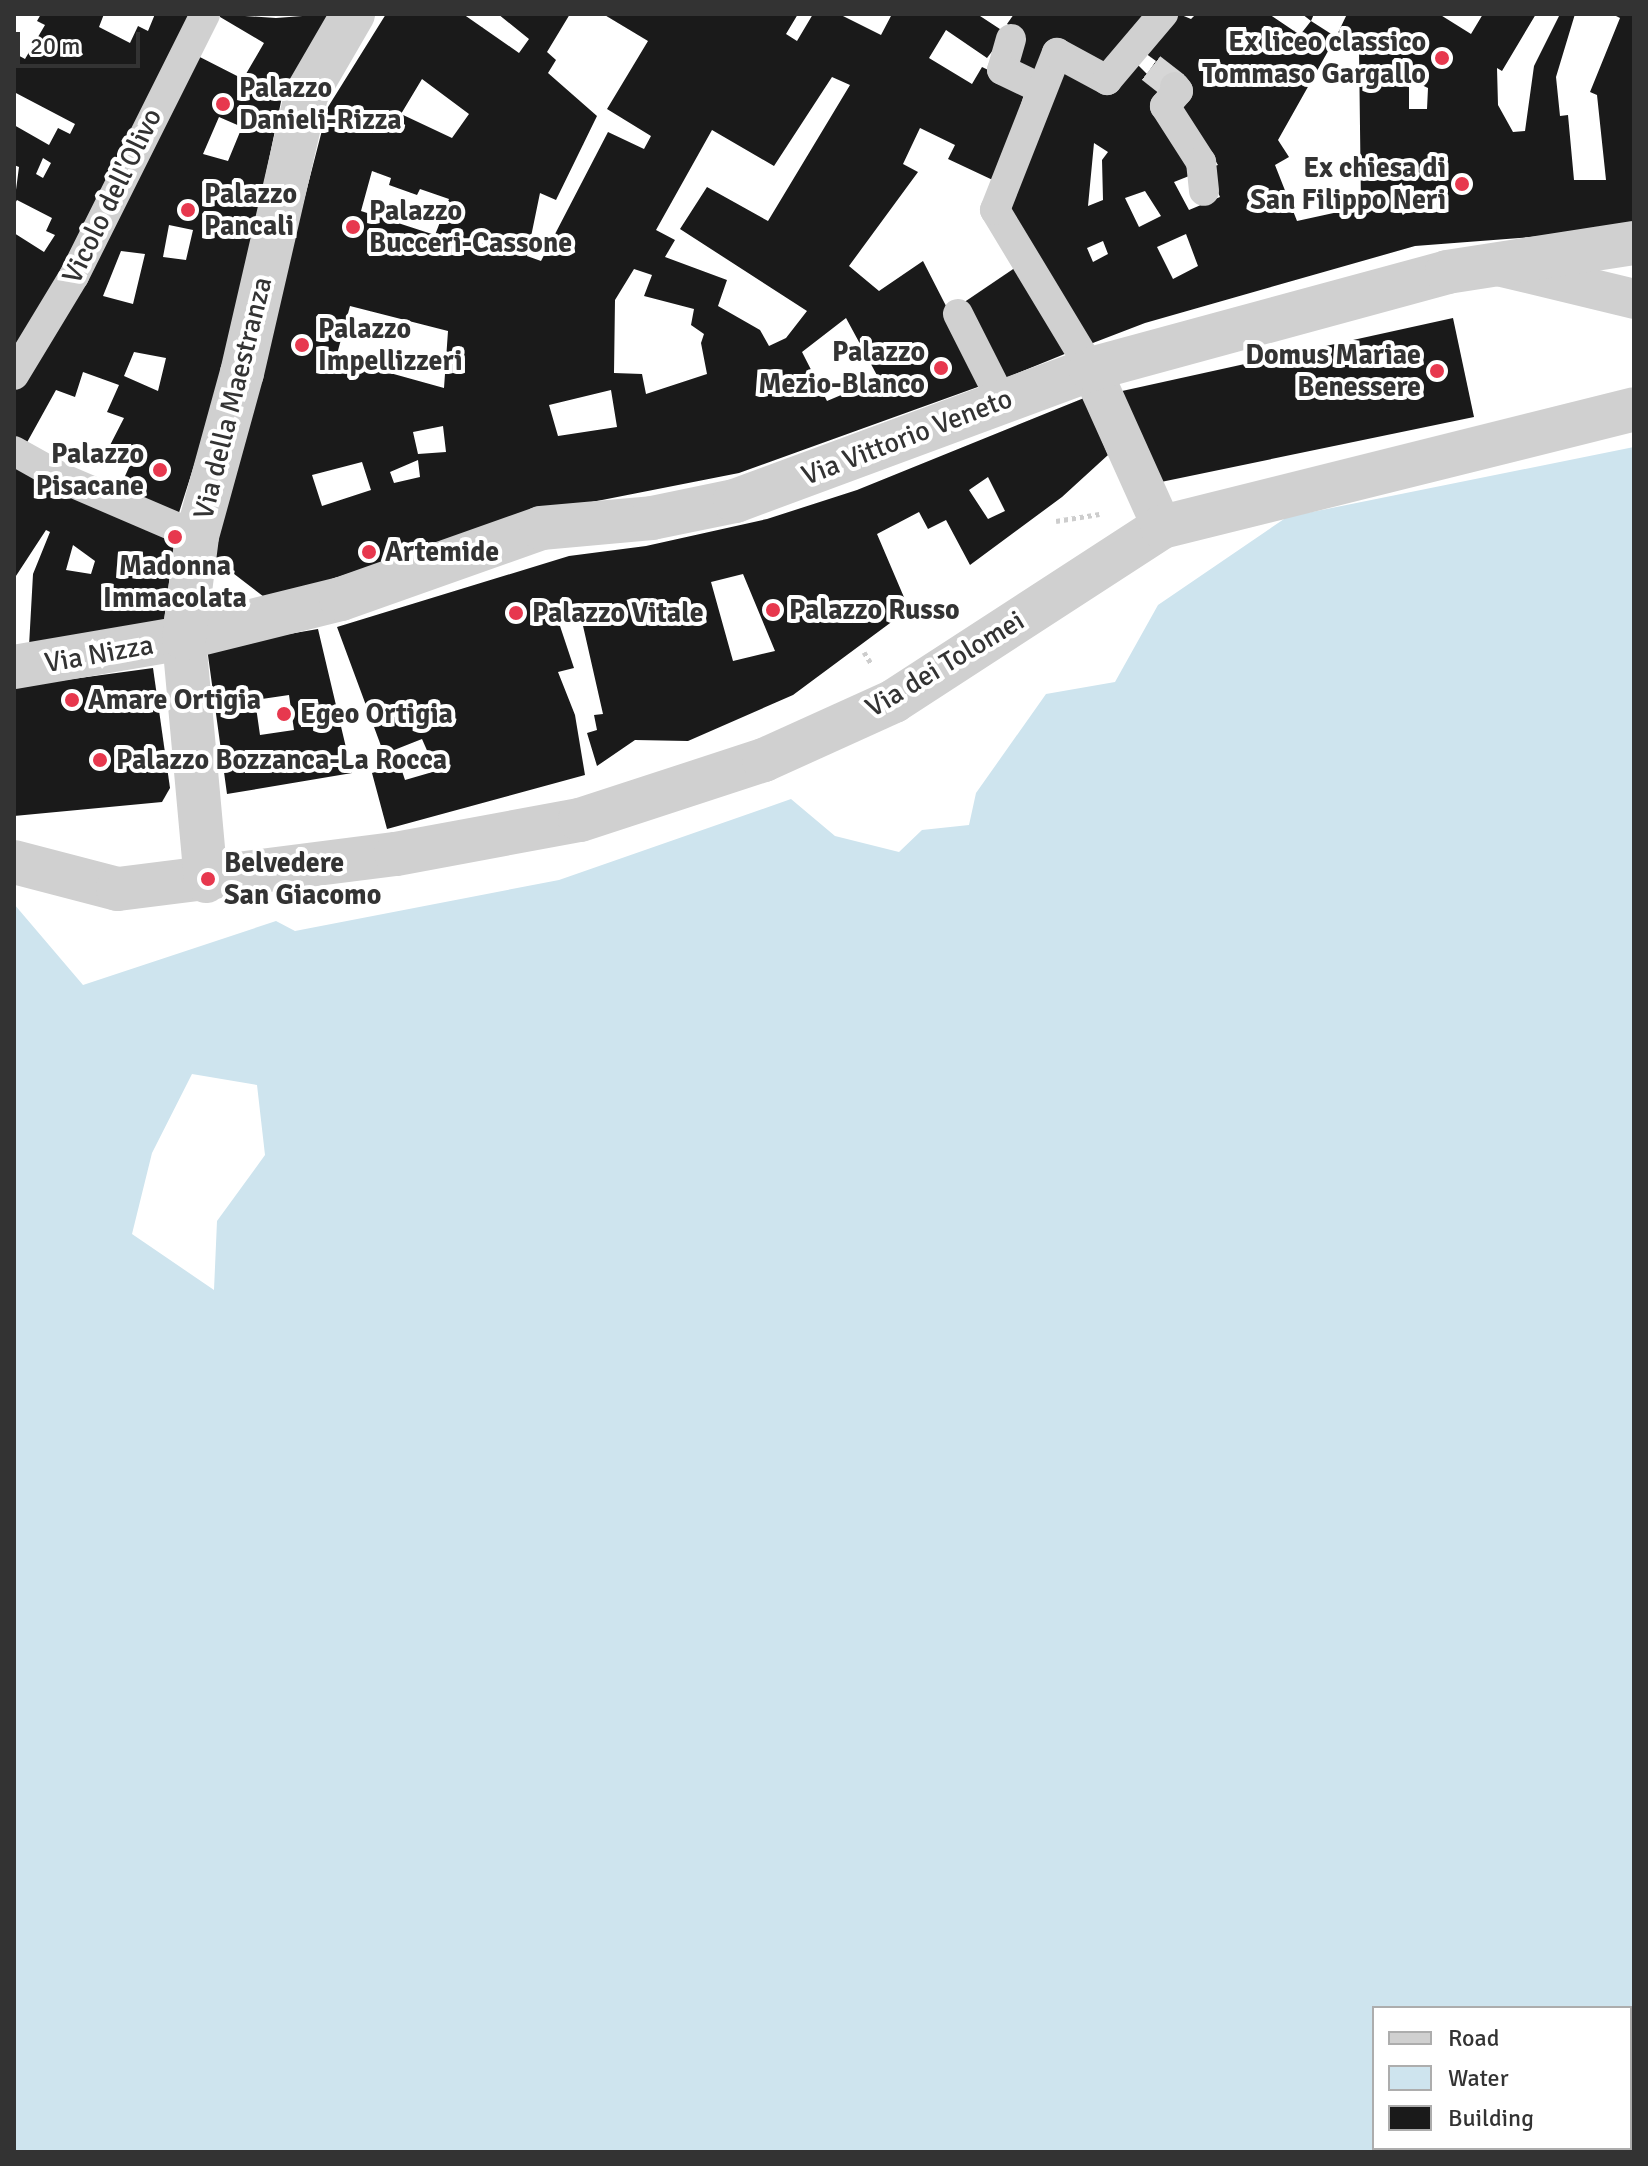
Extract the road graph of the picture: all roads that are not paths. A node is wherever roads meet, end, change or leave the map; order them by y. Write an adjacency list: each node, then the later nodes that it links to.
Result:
1 (205, 14): 13 (street, Vicolo dell'Olivo)
2 (353, 14): 18 (street, Via della Maestranza)
3 (1163, 14): 6 (street)
4 (1011, 39): 6 (street)
5 (1175, 87): 7 (street)
6 (1040, 88): 12 (street)
7 (1204, 191)
8 (1634, 243): 9 (street, Via Vittorio Veneto)
9 (1494, 265): 10 (street); 12 (street, Via Vittorio Veneto)
10 (1634, 299)
11 (958, 314): 14 (street)
12 (1091, 369): 14 (street, Via Vittorio Veneto); 17 (street)
13 (14, 375)
14 (1002, 401): 19 (street, Via Vittorio Veneto)
15 (1634, 409): 17 (street, Via dei Tolomei)
16 (14, 451): 18 (street)
17 (1162, 527): 22 (street, Via dei Tolomei)
18 (197, 536): 19 (street, Via della Maestranza)
19 (184, 638): 20 (street, Via Nizza); 22 (street, Via della Maestranza)
20 (14, 667)
21 (14, 862): 22 (street, Via dei Tolomei)
22 (206, 881)

